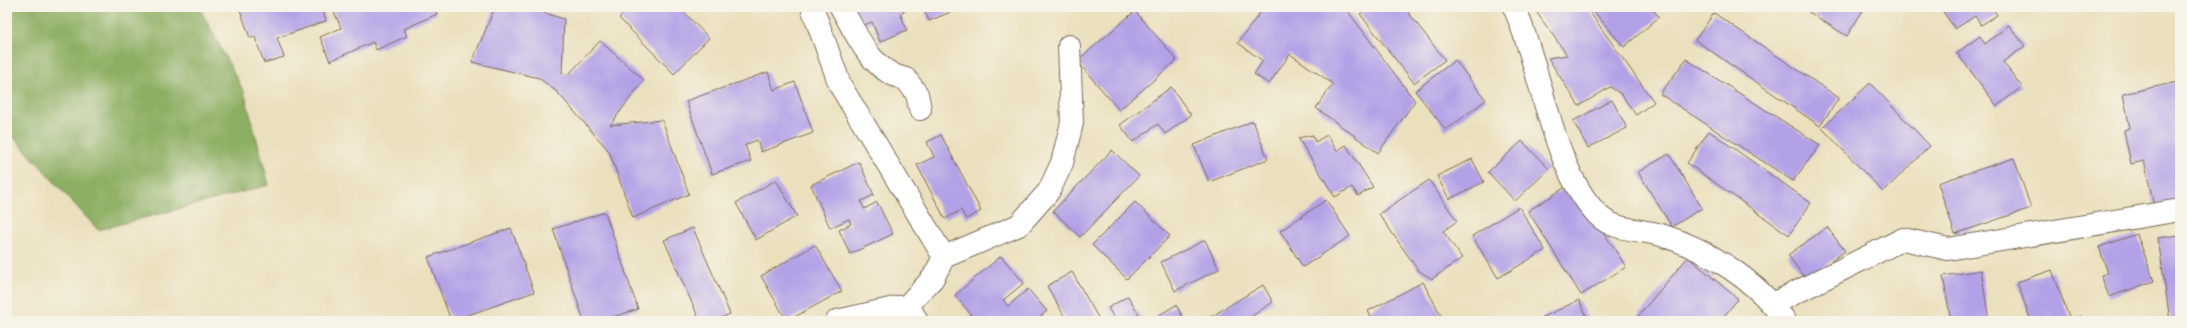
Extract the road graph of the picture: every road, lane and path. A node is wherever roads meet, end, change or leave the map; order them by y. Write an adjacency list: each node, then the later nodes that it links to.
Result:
1 (812, 7): 7 (street)
2 (841, 7): 5 (street)
3 (1514, 7): 8 (street)
4 (1068, 46): 7 (street)
5 (920, 109)
6 (2180, 210): 8 (street)
7 (944, 257): 9 (street)
8 (1779, 312)
9 (912, 313): 10 (street)
10 (837, 321)

